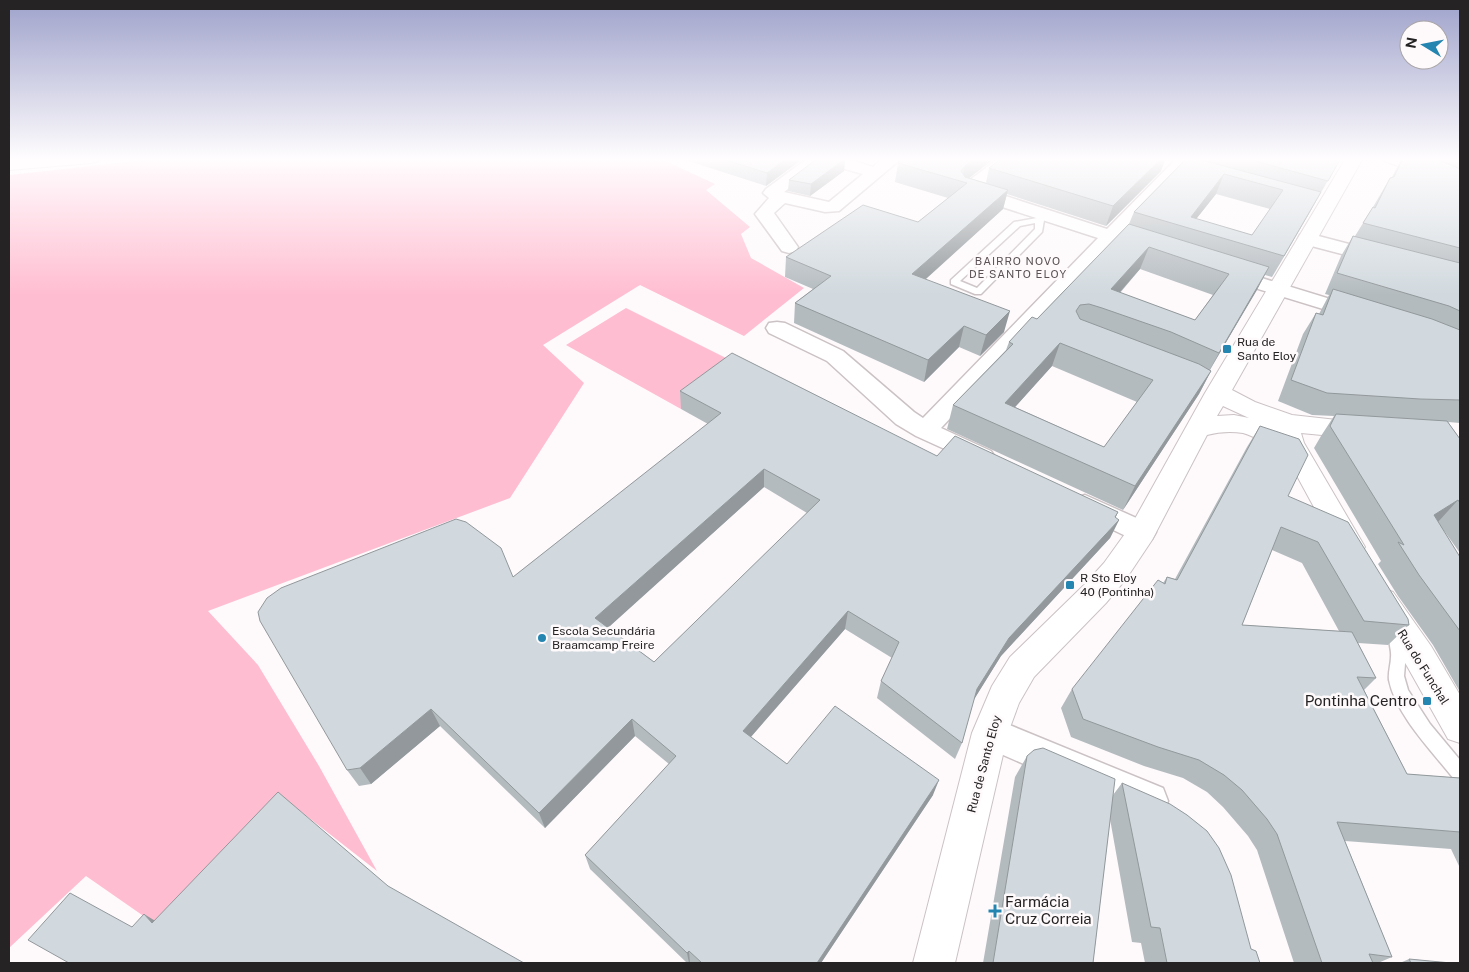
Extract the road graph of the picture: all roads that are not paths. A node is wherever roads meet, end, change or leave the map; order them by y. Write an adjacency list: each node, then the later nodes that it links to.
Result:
1 (772, 203): 10 (street)
2 (807, 203): 3 (street)
3 (838, 203)
4 (1005, 203): 7 (street)
5 (1143, 203): 8 (street)
6 (1318, 203): 9 (main road, Rua de Santo Eloy)
7 (1042, 217): 7 (lane); 8 (street)
8 (1110, 236): 11 (street); 20 (street)
9 (1307, 239): 12 (street); 14 (main road, Rua de Santo Eloy)
10 (789, 247)
11 (1166, 254)
12 (1393, 262)
13 (1212, 268): 14 (street)
14 (1277, 289): 15 (street); 17 (main road, Rua de Santo Eloy)
15 (1378, 320)
16 (777, 328): 20 (street)
17 (1207, 387): 18 (main road); 19 (main road, Rua de Santo Eloy)
18 (1290, 423): 21 (main road); 22 (main road, Rua do Funchal)
19 (1197, 429): 22 (main road); 25 (main road, Rua de Santo Eloy)
20 (925, 430): 23 (street)
21 (1386, 431)
22 (1299, 459): 26 (main road, Rua do Funchal)
23 (1006, 468)
24 (1061, 494): 25 (street)
25 (1142, 532): 28 (main road, Rua de Santo Eloy)
26 (1372, 585): 27 (main road, Rua do Funchal); 29 (lane)
27 (1460, 727)
28 (990, 733): 30 (street); 31 (main road, Rua de Santo Eloy)
29 (1460, 773)
30 (1181, 817)
31 (934, 963)

